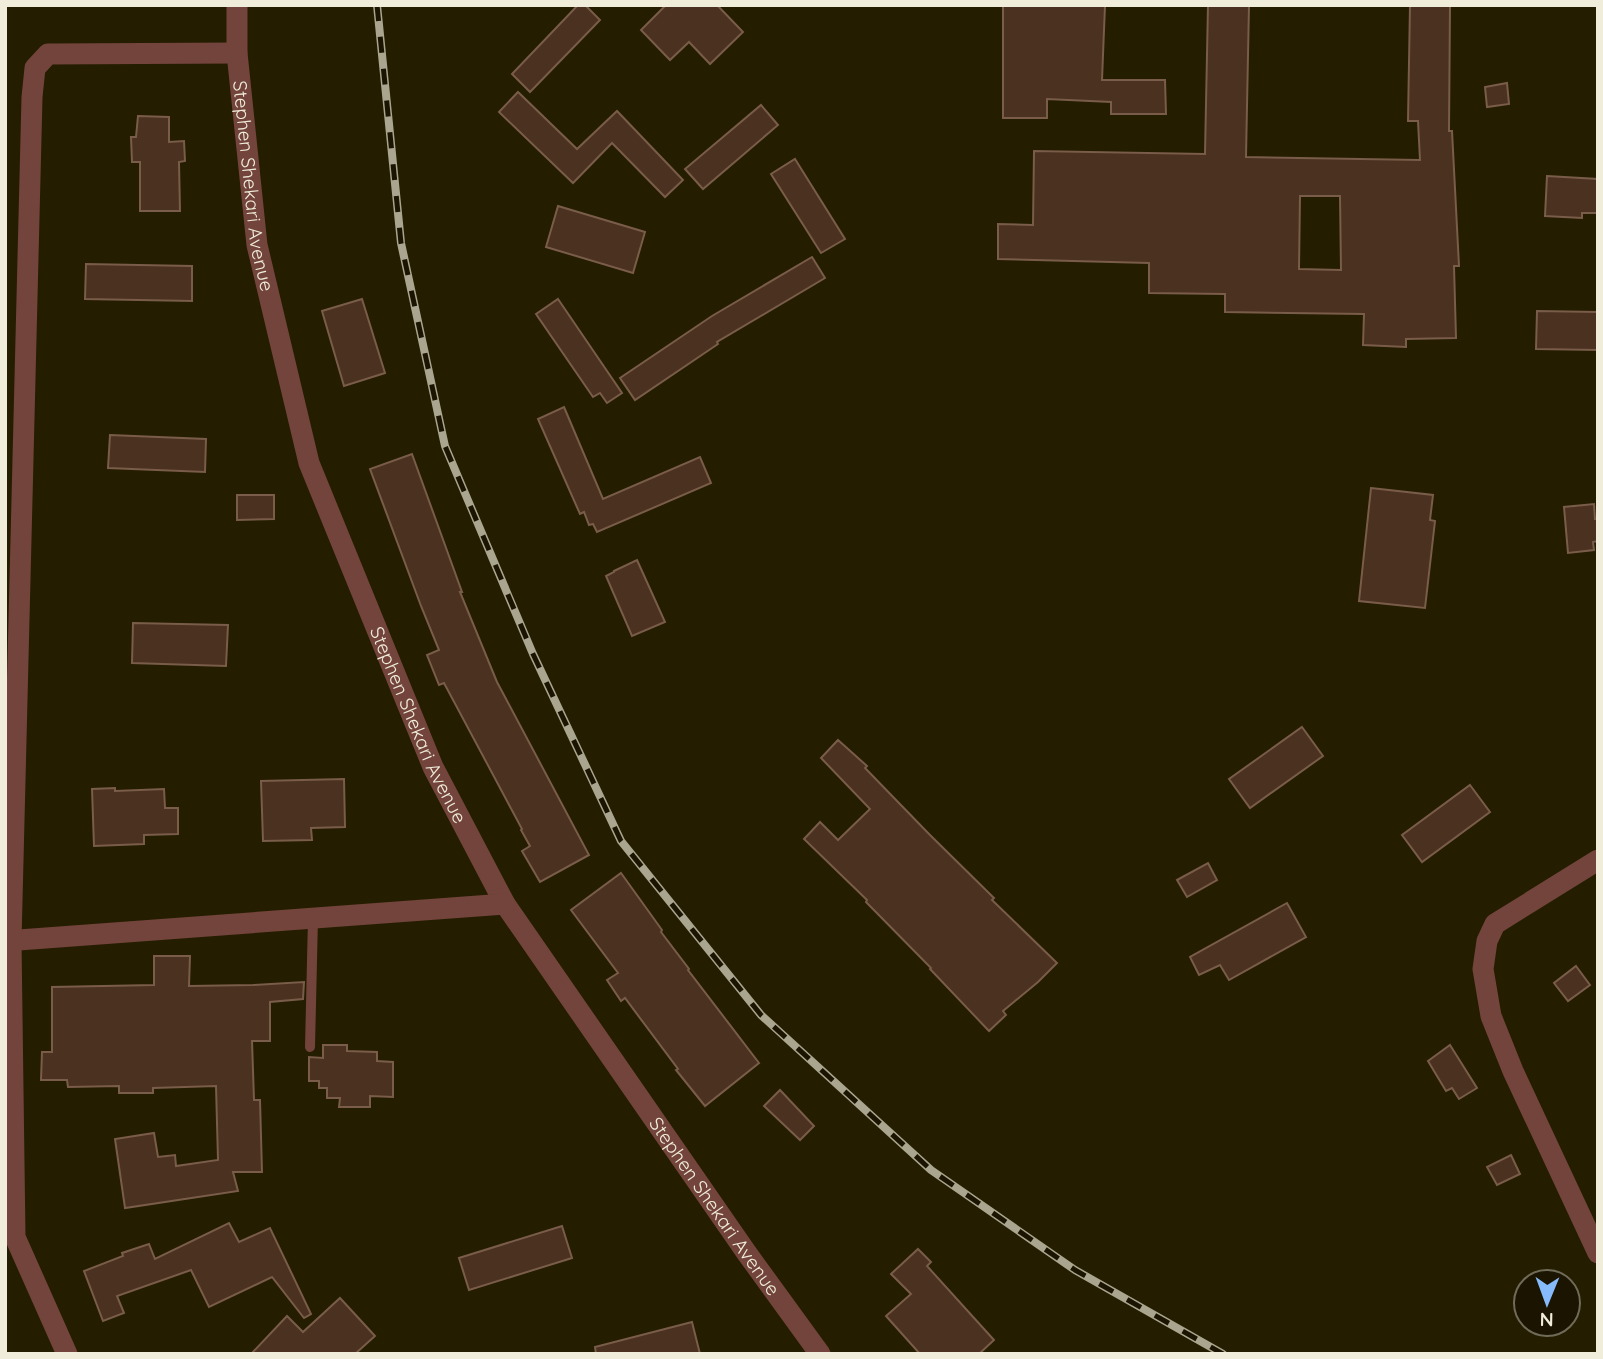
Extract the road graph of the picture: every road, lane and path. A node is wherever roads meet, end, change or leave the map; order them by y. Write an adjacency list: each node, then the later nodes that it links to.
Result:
1 (237, 5): 2 (street, Stephen Shekari Avenue)
2 (237, 53): 4 (street, Stephen Shekari Avenue); 6 (street)
3 (1598, 860): 8 (street)
4 (505, 904): 5 (street); 10 (street, Stephen Shekari Avenue)
5 (313, 918): 6 (street); 7 (lane)
6 (8, 941): 9 (street)
7 (310, 1047)
8 (1598, 1253)
9 (67, 1354)
10 (820, 1354)

